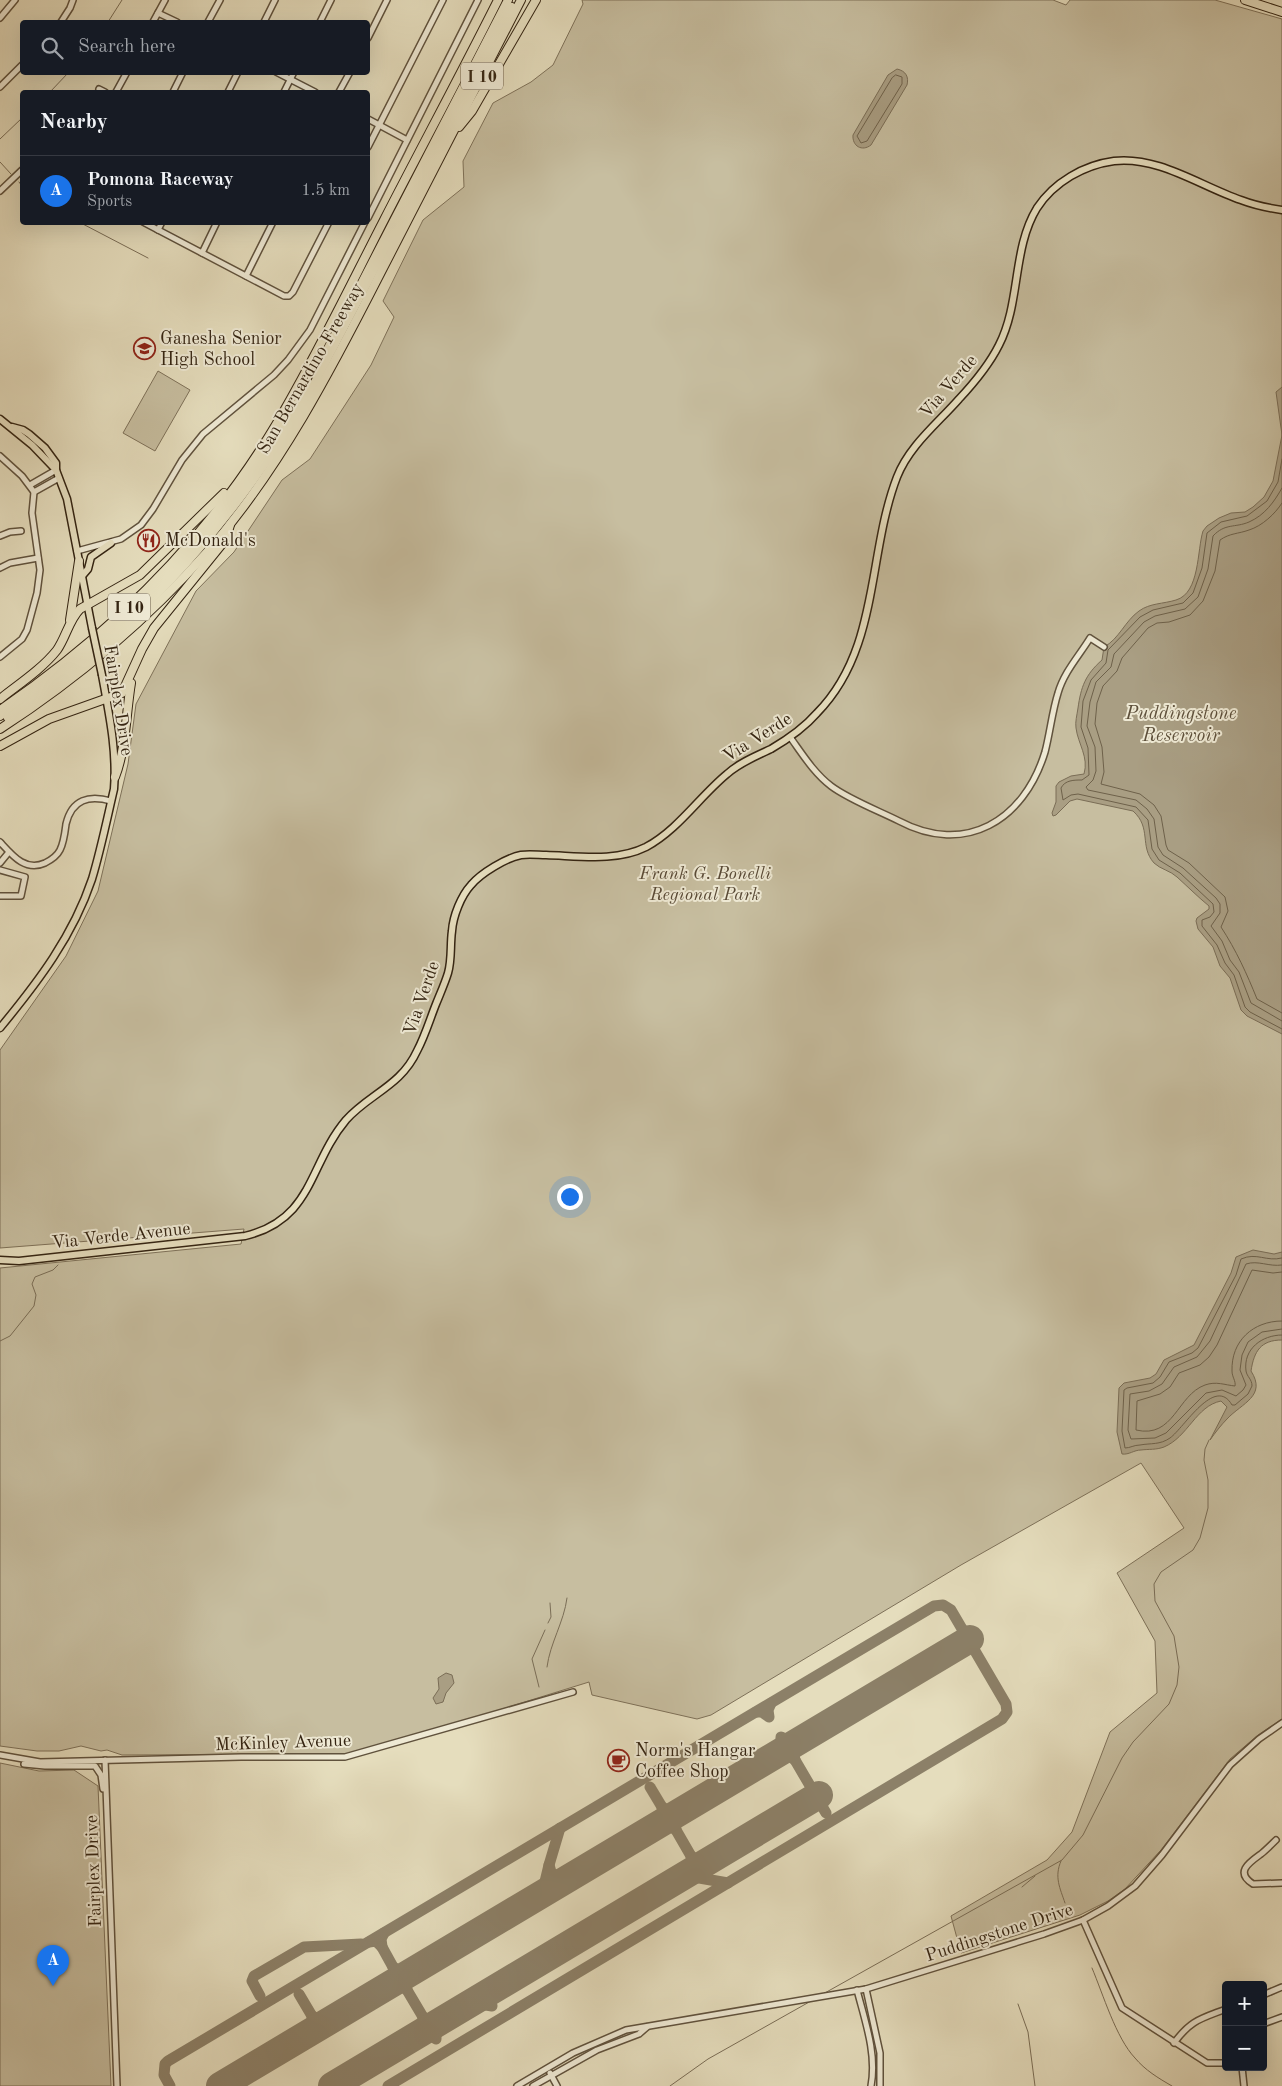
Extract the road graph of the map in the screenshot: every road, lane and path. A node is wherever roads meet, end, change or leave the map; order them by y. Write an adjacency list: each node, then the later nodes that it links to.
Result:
1 (15, 0): 18 (street)
2 (72, 0): 19 (street)
3 (165, 0): 17 (street)
4 (220, 0): 22 (street)
5 (275, 0): 23 (street)
6 (331, 0): 24 (street)
7 (387, 0): 25 (street)
8 (442, 0): 42 (street)
9 (478, 0): 43 (street)
10 (498, 0): 63 (highway, San Bernardino Freeway / I 10)
11 (508, 0): 83 (highway)
12 (515, 0): 84 (highway)
13 (521, 0): 44 (highway, San Bernardino Freeway / I 10)
14 (536, 0): 44 (highway)
15 (1245, 0): 16 (highway)
16 (1282, 12)
17 (158, 13): 20 (street); 21 (street)
18 (0, 18)
19 (62, 20)
20 (154, 20)
21 (173, 20)
22 (209, 20)
23 (265, 20)
24 (321, 20)
25 (370, 34)
26 (20, 68): 34 (street)
27 (125, 75): 35 (street)
28 (182, 75): 36 (street)
29 (236, 75): 37 (street)
30 (281, 75): 33 (street)
31 (292, 75): 33 (street)
32 (348, 75): 40 (street)
33 (290, 80): 38 (street); 39 (street)
34 (0, 87)
35 (117, 90)
36 (174, 90)
37 (229, 90)
38 (285, 90)
39 (311, 90)
40 (340, 90)
41 (370, 120): 42 (street)
42 (379, 125): 43 (street); 45 (street)
43 (407, 140): 49 (street)
44 (448, 141): 66 (highway, San Bernardino Freeway / I 10)
45 (370, 143)
46 (20, 172): 47 (street)
47 (0, 191)
48 (1282, 210): 86 (main road, Via Verde)
49 (370, 214)
50 (149, 225): 56 (street)
51 (160, 225): 56 (street)
52 (216, 225): 57 (street)
53 (272, 225): 58 (street)
54 (327, 225): 58 (street)
55 (363, 225): 69 (street)
56 (158, 230): 57 (street)
57 (202, 253): 58 (street)
58 (246, 276)
59 (0, 419): 61 (main road, Fairplex Drive)
60 (0, 456): 64 (street)
61 (56, 470): 62 (main road, Fairplex Drive); 64 (street)
62 (59, 478): 65 (street); 70 (main road, Fairplex Drive)
63 (236, 482): 75 (highway); 82 (highway, San Bernardino Freeway / I 10)
64 (30, 485): 65 (street)
65 (34, 492): 71 (street)
66 (230, 523): 79 (highway); 85 (highway, San Bernardino Freeway / I 10)
67 (21, 531): 68 (street)
68 (0, 536)
69 (111, 542): 70 (street); 74 (main road)
70 (77, 551): 72 (main road, Fairplex Drive)
71 (38, 558): 73 (street); 78 (street)
72 (79, 561): 74 (main road, Fairplex Drive); 76 (highway)
73 (0, 568)
74 (82, 576): 75 (main road, Fairplex Drive)
75 (88, 605): 76 (highway); 81 (main road, Fairplex Drive, bridge)
76 (70, 624): 80 (highway)
77 (1104, 647): 86 (street)
78 (0, 657)
79 (136, 662): 81 (highway); 88 (highway)
80 (0, 699)
81 (106, 699): 87 (highway); 88 (main road, Fairplex Drive)
82 (0, 710)
83 (0, 716)
84 (0, 723)
85 (0, 730)
86 (790, 737): 96 (main road, Via Verde)
87 (0, 746)
88 (115, 777): 89 (main road, Fairplex Drive)
89 (111, 801): 91 (street); 95 (main road, Fairplex Drive)
90 (0, 842): 91 (street)
91 (9, 852): 92 (street)
92 (0, 863)
93 (0, 870): 94 (street)
94 (0, 896)
95 (0, 1028)
96 (245, 1236): 97 (main road, Via Verde Avenue)
97 (0, 1260)
98 (573, 1692): 101 (street, McKinley Avenue)
99 (1282, 1723): 105 (street, Puddingstone Drive)
100 (0, 1756): 101 (street); 102 (street)
101 (105, 1760): 102 (street, Fairplex Drive)
102 (106, 1806): 119 (street, Fairplex Drive)
103 (1276, 1840): 104 (street)
104 (1282, 1883)
105 (1083, 1920): 107 (street, Puddingstone Drive); 114 (street)
106 (1282, 1987): 109 (street)
107 (866, 1988): 108 (street, Puddingstone Drive); 124 (street)
108 (857, 1990): 113 (street, Puddingstone Drive); 123 (street)
109 (1267, 1993)
110 (1222, 2011): 114 (street)
111 (1282, 2017): 112 (street)
112 (1267, 2023)
113 (647, 2028): 116 (street, Puddingstone Drive); 118 (street, Puddingstone Drive)
114 (1174, 2043): 115 (street)
115 (1222, 2063)
116 (547, 2068): 118 (street); 120 (street, Puddingstone Drive)
117 (1242, 2071): 125 (street)
118 (551, 2075): 121 (street, Puddingstone Drive); 122 (street)
119 (117, 2086)
120 (517, 2086)
121 (534, 2086)
122 (557, 2086)
123 (871, 2086)
124 (880, 2086)
125 (1244, 2086)

